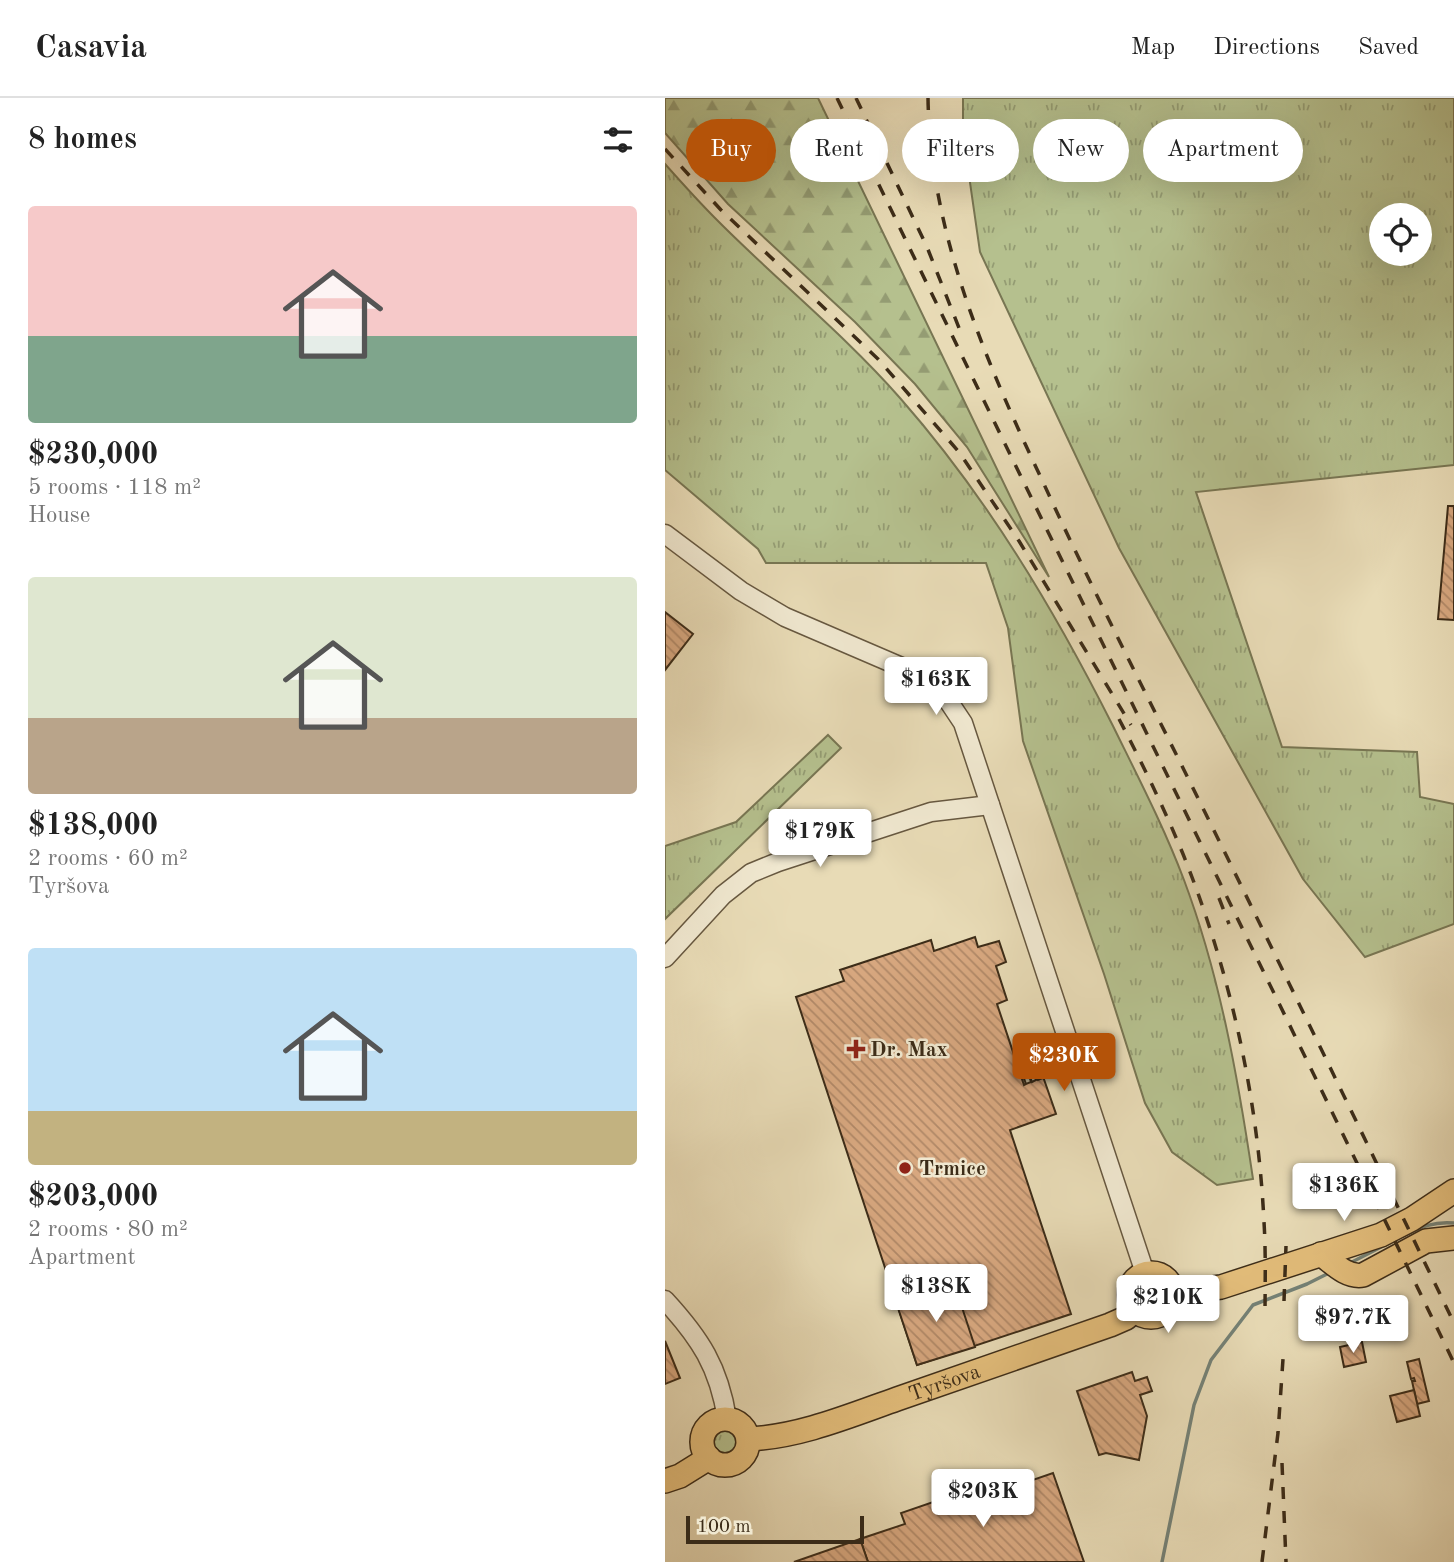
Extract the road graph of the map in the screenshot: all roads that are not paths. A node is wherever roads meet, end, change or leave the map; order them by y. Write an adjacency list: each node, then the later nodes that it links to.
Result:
1 (665, 534): 2 (street)
2 (991, 805): 3 (street); 7 (street)
3 (665, 958)
4 (1446, 1196): 6 (main road)
5 (1454, 1238): 6 (main road)
6 (1335, 1264): 8 (main road)
7 (1145, 1273): 8 (main road); 10 (main road)
8 (1173, 1293): 10 (main road, Tyršova)
9 (665, 1300): 11 (street)
10 (1135, 1310): 12 (main road, Tyršova)
11 (727, 1419): 12 (main road); 13 (main road)
12 (748, 1439): 13 (main road)
13 (709, 1458): 14 (main road)
14 (665, 1481)

